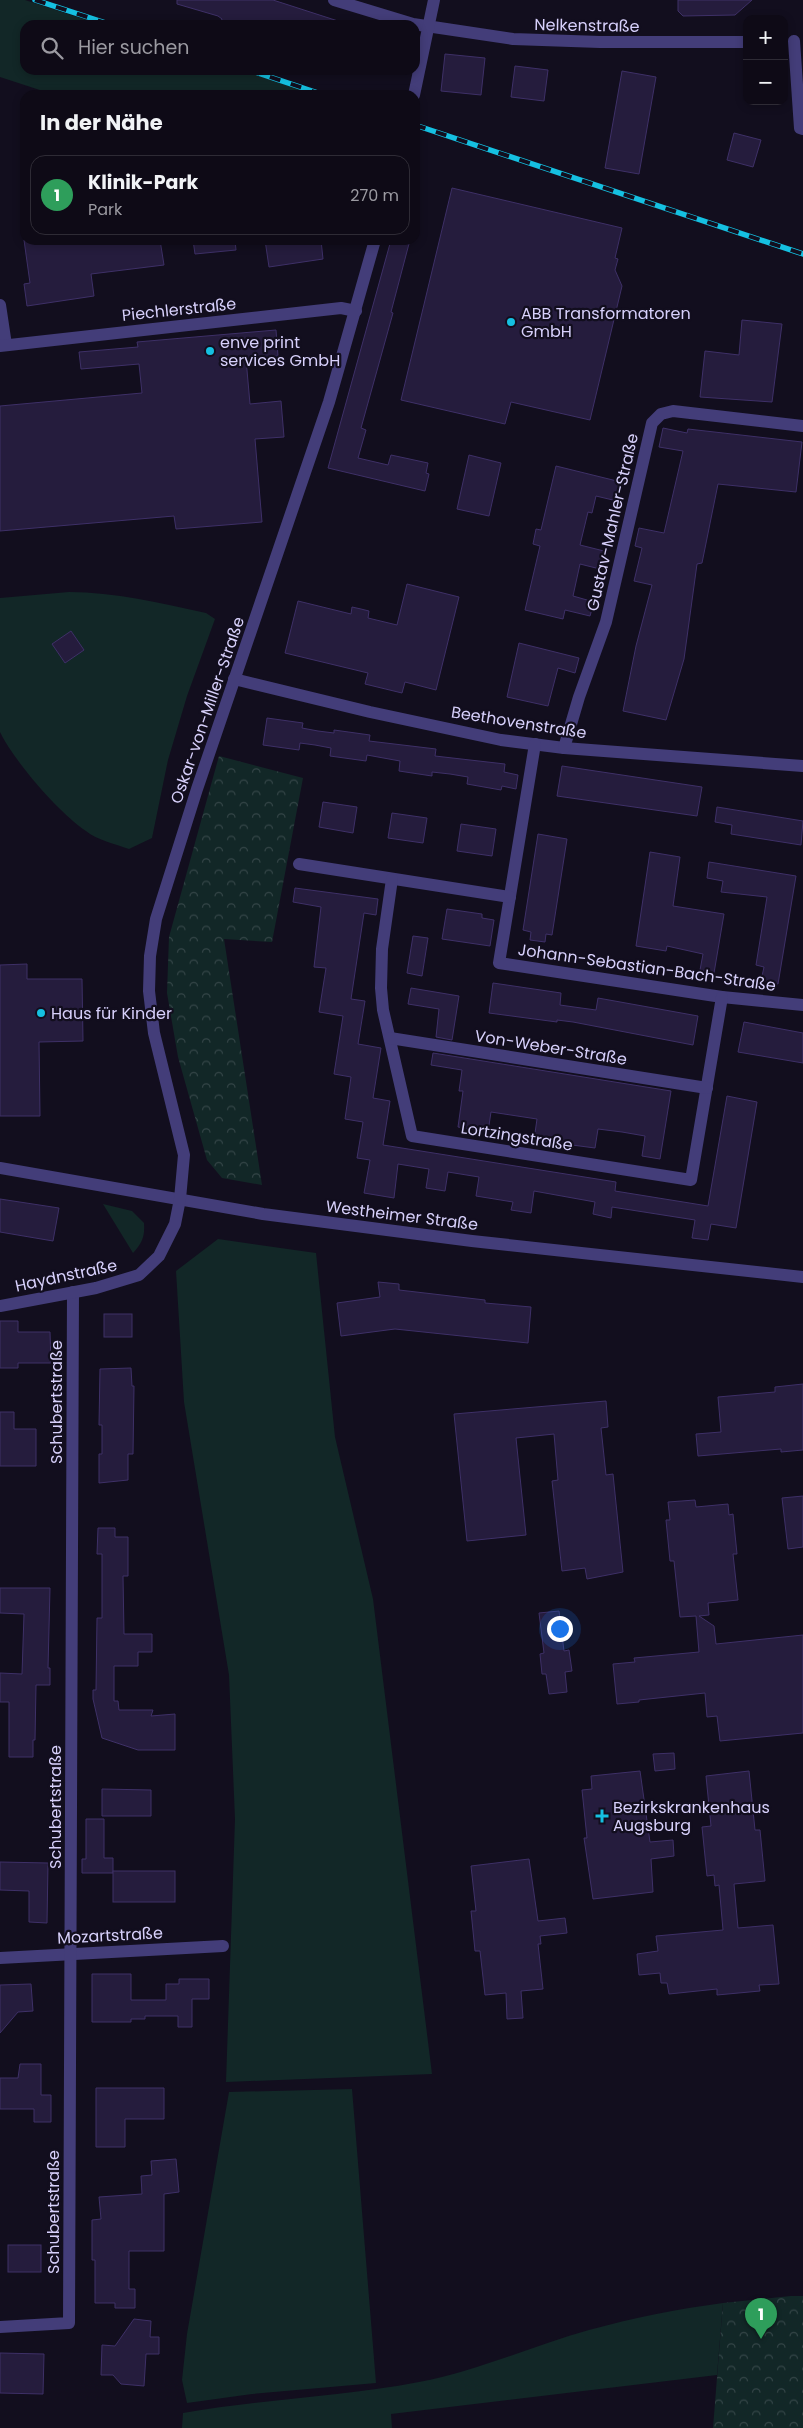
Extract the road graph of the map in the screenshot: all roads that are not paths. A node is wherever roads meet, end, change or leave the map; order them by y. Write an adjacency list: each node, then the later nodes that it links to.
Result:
1 (334, 0): 3 (street, Nelkenstraße)
2 (434, 0): 5 (street)
3 (400, 20)
4 (420, 24): 5 (street, Nelkenstraße)
5 (428, 25): 7 (street, Nelkenstraße); 8 (street)
6 (794, 41): 11 (street)
7 (743, 42)
8 (420, 65)
9 (418, 75): 10 (street)
10 (415, 90)
11 (803, 128)
12 (374, 245): 14 (street, Oskar-von-Miller-Straße)
13 (0, 306): 15 (street, Piechlerstraße)
14 (356, 311): 15 (street, Piechlerstraße); 17 (street, Oskar-von-Miller-Straße)
15 (3, 346)
16 (803, 426): 19 (street, Gustav-Mahler-Straße)
17 (234, 679): 18 (street, Beethovenstraße); 29 (street, Oskar-von-Miller-Straße)
18 (535, 744): 19 (street, Beethovenstraße); 23 (street, Johann-Sebastian-Bach-Straße)
19 (564, 748): 20 (street, Beethovenstraße)
20 (803, 766)
21 (299, 864): 22 (street)
22 (392, 878): 23 (street); 26 (street, Lortzingstraße)
23 (510, 897): 24 (street, Johann-Sebastian-Bach-Straße)
24 (722, 997): 25 (street, Johann-Sebastian-Bach-Straße); 27 (street, Lortzingstraße)
25 (803, 1005)
26 (390, 1038): 27 (street, Von-Weber-Straße); 27 (street, Lortzingstraße)
27 (707, 1088)
28 (0, 1168): 29 (street, Westheimer Straße)
29 (180, 1199): 30 (street, Westheimer Straße); 31 (street, Haydnstraße)
30 (803, 1277)
31 (73, 1292): 32 (street, Haydnstraße); 34 (street, Schubertstraße)
32 (0, 1306)
33 (223, 1946): 34 (street, Mozartstraße)
34 (71, 1953): 35 (street, Mozartstraße); 36 (street, Schubertstraße)
35 (0, 1958)
36 (0, 2327)

